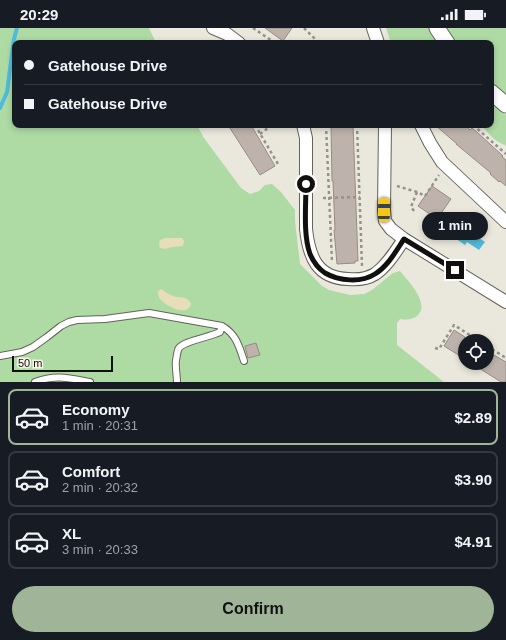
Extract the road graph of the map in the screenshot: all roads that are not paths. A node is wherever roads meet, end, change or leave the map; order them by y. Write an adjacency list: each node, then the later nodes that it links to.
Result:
1 (213, 28): 4 (street)
2 (373, 28): 5 (street)
3 (437, 28): 6 (street)
4 (235, 40)
5 (377, 40)
6 (445, 40)
7 (494, 95): 8 (street)
8 (506, 105)
9 (304, 128): 13 (street)
10 (385, 128): 13 (street)
11 (422, 128): 12 (street)
12 (506, 222)
13 (404, 239): 14 (street)
14 (506, 302)
15 (222, 326): 16 (lane); 17 (lane); 20 (lane)
16 (0, 356)
17 (244, 361)
18 (35, 382): 19 (lane)
19 (90, 382)
20 (177, 382)

